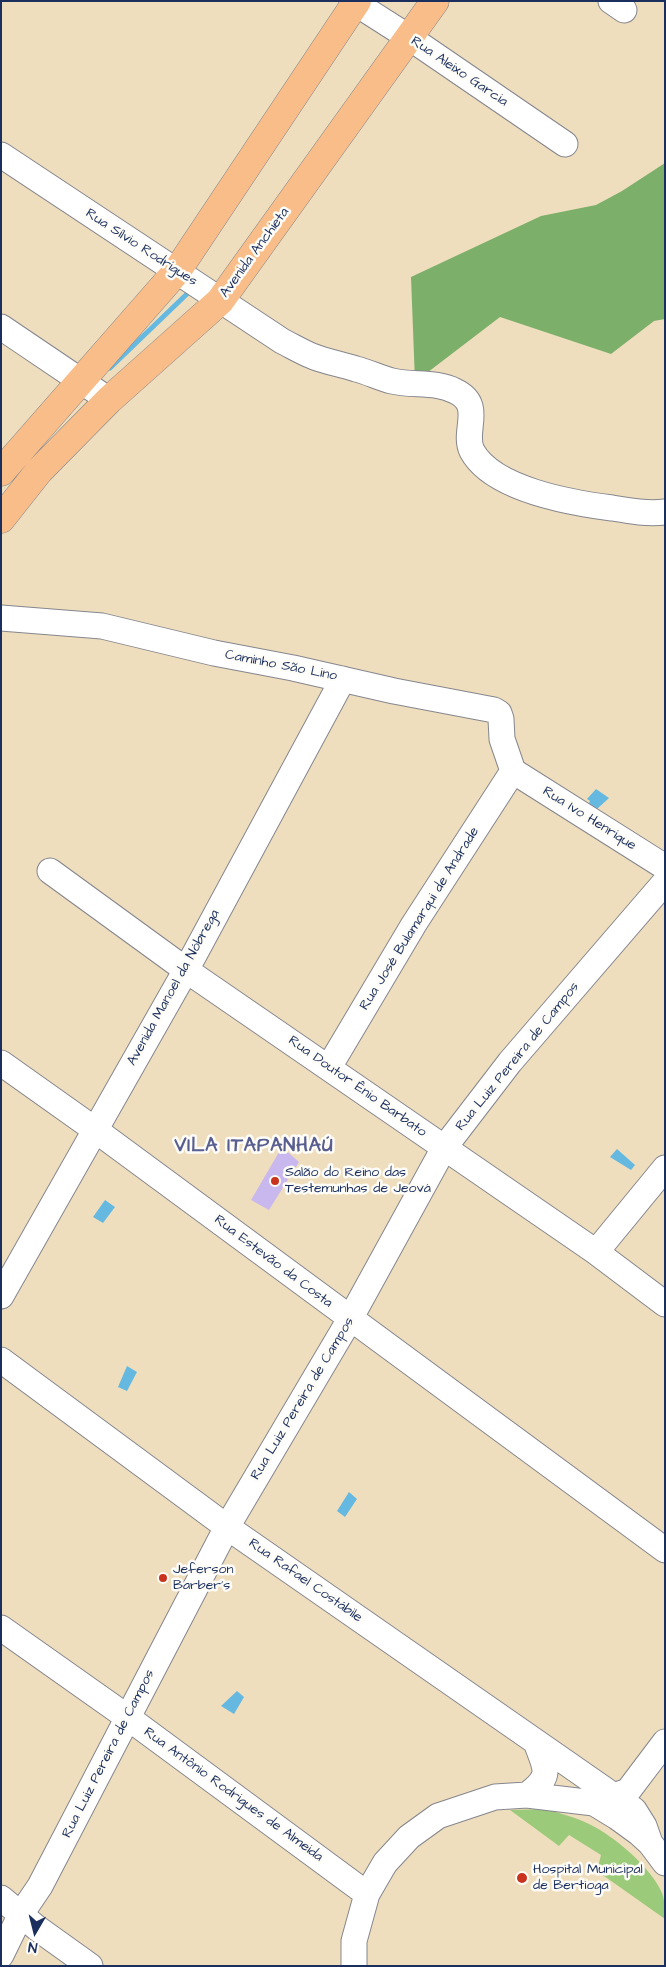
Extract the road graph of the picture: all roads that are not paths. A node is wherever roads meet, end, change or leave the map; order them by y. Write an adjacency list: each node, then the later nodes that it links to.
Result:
1 (434, 1): 3 (main road, Avenida Anchieta)
2 (354, 2): 3 (street, Rua Aleixo Garcia); 6 (main road)
3 (410, 38): 4 (street, Rua Aleixo Garcia); 7 (main road, Avenida Anchieta)
4 (564, 144)
5 (1, 155): 6 (street, Rua Sílvio Rodrigues)
6 (177, 271): 7 (street, Rua Sílvio Rodrigues); 9 (main road)
7 (220, 301): 10 (main road, Avenida Anchieta); 12 (street, Rua Sílvio Rodrigues)
8 (1, 327): 9 (street)
9 (81, 380): 10 (street); 11 (main road)
10 (109, 400): 13 (main road, Avenida Anchieta)
11 (1, 472)
12 (665, 512)
13 (1, 519)
14 (1, 618): 15 (street, Caminho São Lino)
15 (343, 679): 16 (street, Caminho São Lino); 20 (street, Avenida Manoel da Nóbrega)
16 (513, 772): 17 (street, Rua Ivo Henrique); 22 (street, Rua José Bulamarqui de Andrade)
17 (665, 867)
18 (50, 871): 20 (street, Rua Doutor Ênio Barbato)
19 (665, 882): 24 (street, Rua Luiz Pereira de Campos)
20 (186, 970): 22 (street, Rua Doutor Ênio Barbato); 23 (street, Avenida Manoel da Nóbrega)
21 (1, 1063): 23 (street, Rua Estevão da Costa)
22 (329, 1067): 24 (street, Rua Doutor Ênio Barbato)
23 (94, 1129): 27 (street, Avenida Manoel da Nóbrega); 29 (street, Rua Estevão da Costa)
24 (444, 1148): 26 (street, Rua Doutor Ênio Barbato); 29 (street, Rua Luiz Pereira de Campos)
25 (665, 1168): 26 (street)
26 (596, 1252): 28 (street, Rua Doutor Ênio Barbato)
27 (1, 1296)
28 (665, 1304)
29 (350, 1319): 31 (street, Rua Luiz Pereira de Campos); 32 (street, Rua Estevão da Costa)
30 (1, 1360): 31 (street, Rua Rafael Costábile)
31 (227, 1527): 34 (street, Rua Luiz Pereira de Campos); 35 (street, Rua Rafael Costábile)
32 (665, 1550)
33 (1, 1628): 34 (street, Rua Antônio Rodrigues de Almeida)
34 (127, 1717): 40 (street, Rua Antônio Rodrigues de Almeida); 42 (street, Rua Luiz Pereira de Campos)
35 (536, 1742): 37 (street); 38 (street, Rua Rafael Costábile)
36 (665, 1742): 38 (street)
37 (527, 1794): 38 (street); 40 (street)
38 (603, 1799): 39 (street, Rua Rafael Costábile)
39 (665, 1863)
40 (367, 1894): 45 (street)
41 (1, 1898): 42 (street)
42 (21, 1914): 43 (street, Rua Luiz Pereira de Campos); 44 (street)
43 (1, 1955)
44 (90, 1966)
45 (354, 1966)

